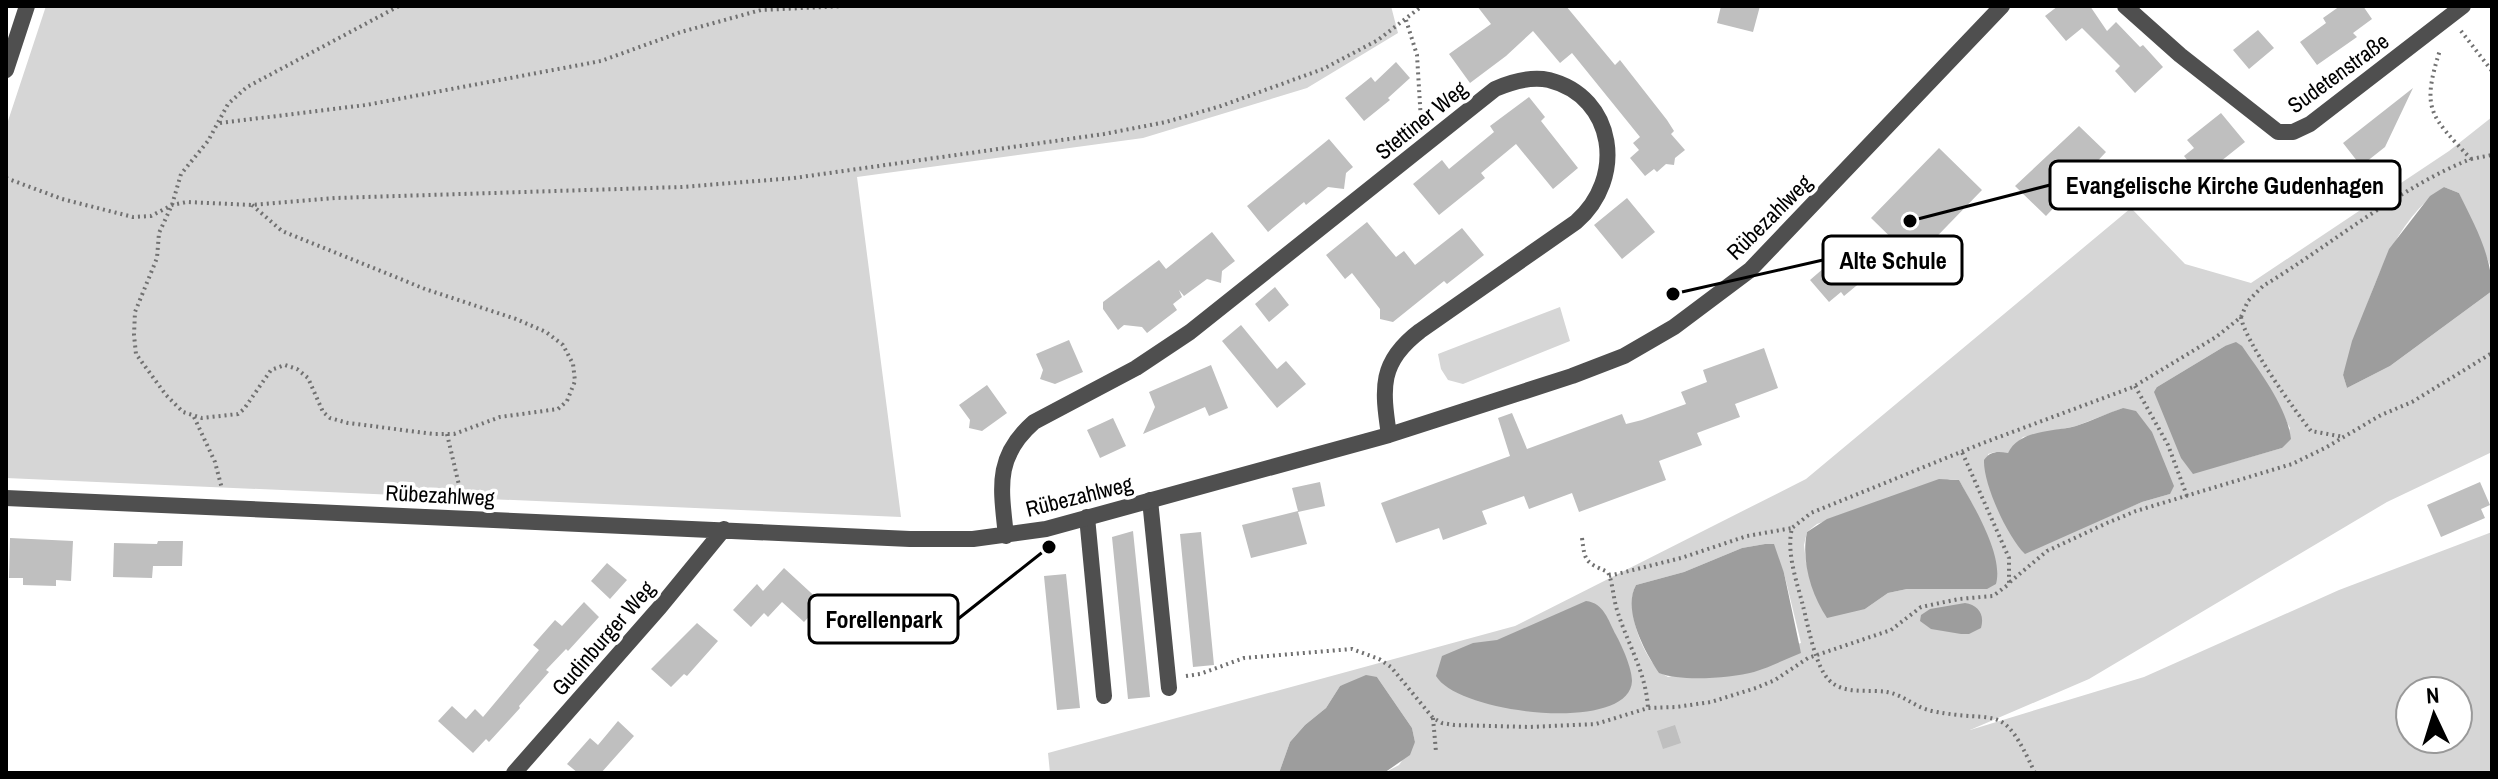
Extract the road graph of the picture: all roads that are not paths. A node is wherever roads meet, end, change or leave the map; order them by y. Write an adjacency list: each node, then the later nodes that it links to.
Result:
1 (27, 6): 5 (street)
2 (2002, 6): 6 (street, Rübezahlweg)
3 (2125, 6): 4 (street, Sudetenstraße)
4 (2452, 9)
5 (6, 70)
6 (1389, 435): 8 (street, Rübezahlweg); 11 (street, Stettiner Weg)
7 (6, 498): 10 (street, Rübezahlweg)
8 (1150, 500): 9 (street, Rübezahlweg); 12 (street)
9 (1087, 517): 11 (street, Rübezahlweg); 13 (street)
10 (724, 529): 11 (street, Rübezahlweg); 14 (street, Gudinburger Weg)
11 (1006, 536)
12 (1169, 683)
13 (1104, 696)
14 (514, 773)

